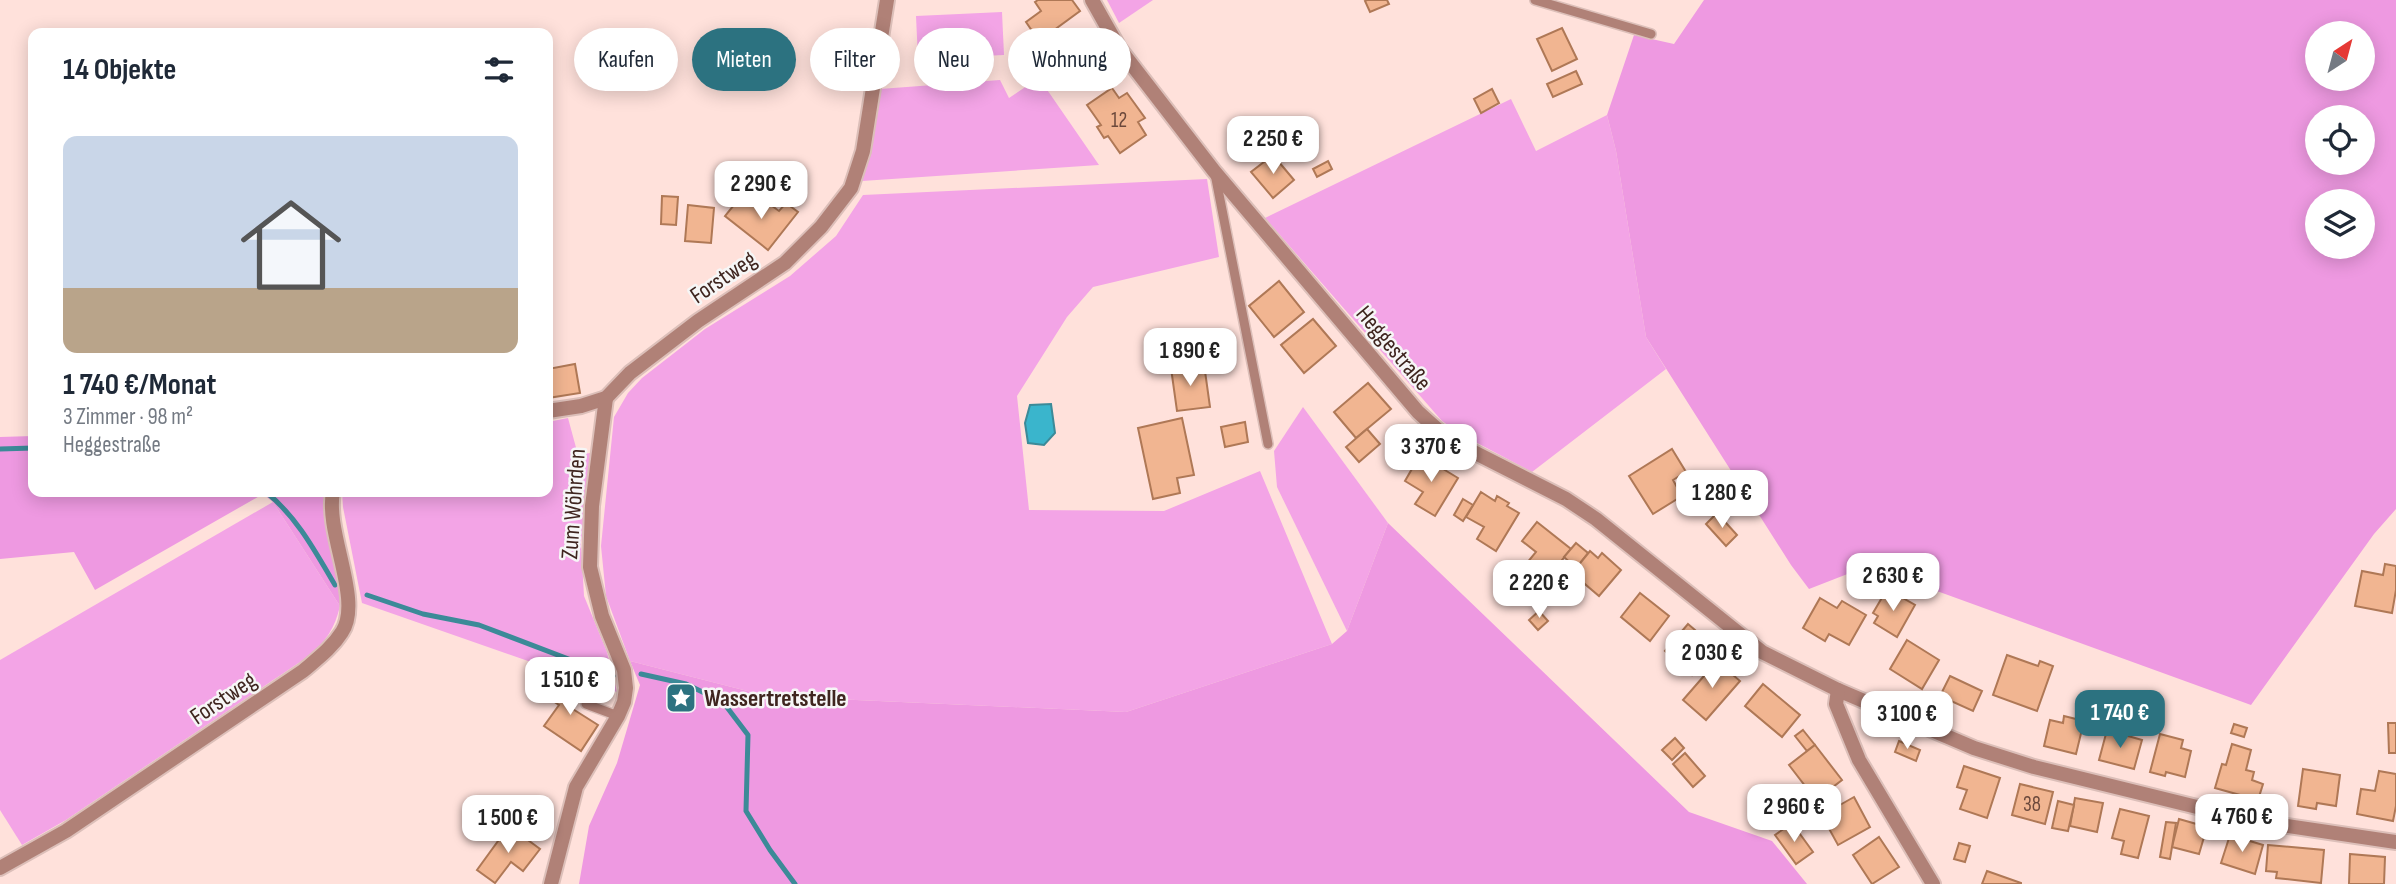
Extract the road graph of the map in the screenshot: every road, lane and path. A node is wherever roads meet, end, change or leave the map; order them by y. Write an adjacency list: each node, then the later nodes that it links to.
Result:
1 (887, 0): 6 (street, Forstweg)
2 (1092, 0): 5 (street, Heggestraße)
3 (1535, 0): 4 (lane)
4 (1651, 34)
5 (1214, 171): 8 (lane); 10 (street, Heggestraße)
6 (606, 398): 7 (street); 12 (street, Zum Wöhrden)
7 (553, 410)
8 (1268, 444)
9 (332, 497): 14 (street, Forstweg)
10 (1838, 690): 13 (street, Heggestraße); 16 (street)
11 (586, 704): 12 (lane)
12 (618, 716): 15 (street, Zum Wöhrden)
13 (2396, 842)
14 (0, 868)
15 (551, 884)
16 (1933, 884)

